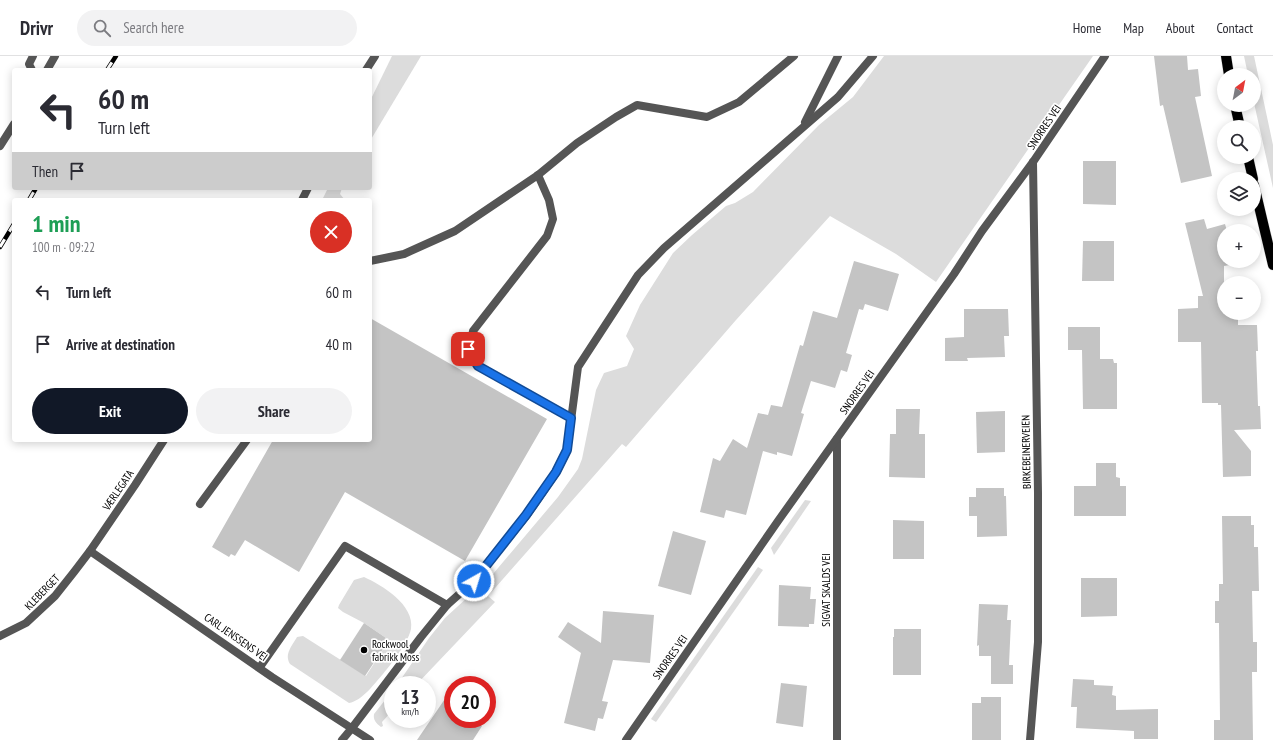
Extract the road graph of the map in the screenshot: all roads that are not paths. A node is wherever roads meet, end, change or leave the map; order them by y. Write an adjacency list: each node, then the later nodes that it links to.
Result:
1 (33, 56): 9 (street)
2 (55, 56): 10 (street)
3 (375, 56): 11 (street)
4 (794, 56): 17 (street)
5 (838, 56): 14 (street)
6 (874, 56): 14 (street)
7 (1105, 56): 16 (street, SNORRES VEI)
8 (1226, 56): 12 (main road)
9 (31, 68)
10 (48, 68)
11 (367, 68)
12 (1228, 68)
13 (12, 127): 15 (street)
14 (802, 127): 21 (street)
15 (0, 146)
16 (1033, 162): 22 (street, SNORRES VEI); 35 (street, BIRKEBEINERVEIEN)
17 (538, 175): 19 (street); 21 (street)
18 (1261, 214): 20 (main road)
19 (372, 261)
20 (1273, 265)
21 (571, 418): 27 (street)
22 (837, 439): 33 (street, SNORRES VEI); 34 (street, SIGVAT SKALDS VEI)
23 (163, 442): 26 (street, VÆRLEGATA)
24 (246, 442): 25 (street)
25 (200, 504)
26 (90, 551): 28 (street, KLEBERGET); 29 (street, CARL JENSSENS VEI)
27 (447, 606): 29 (street); 30 (street)
28 (0, 636)
29 (260, 667): 30 (street, CARL JENSSENS VEI)
30 (352, 728): 31 (street); 32 (street, CARL JENSSENS VEI)
31 (342, 740)
32 (370, 740)
33 (626, 740)
34 (838, 740)
35 (1030, 740)

